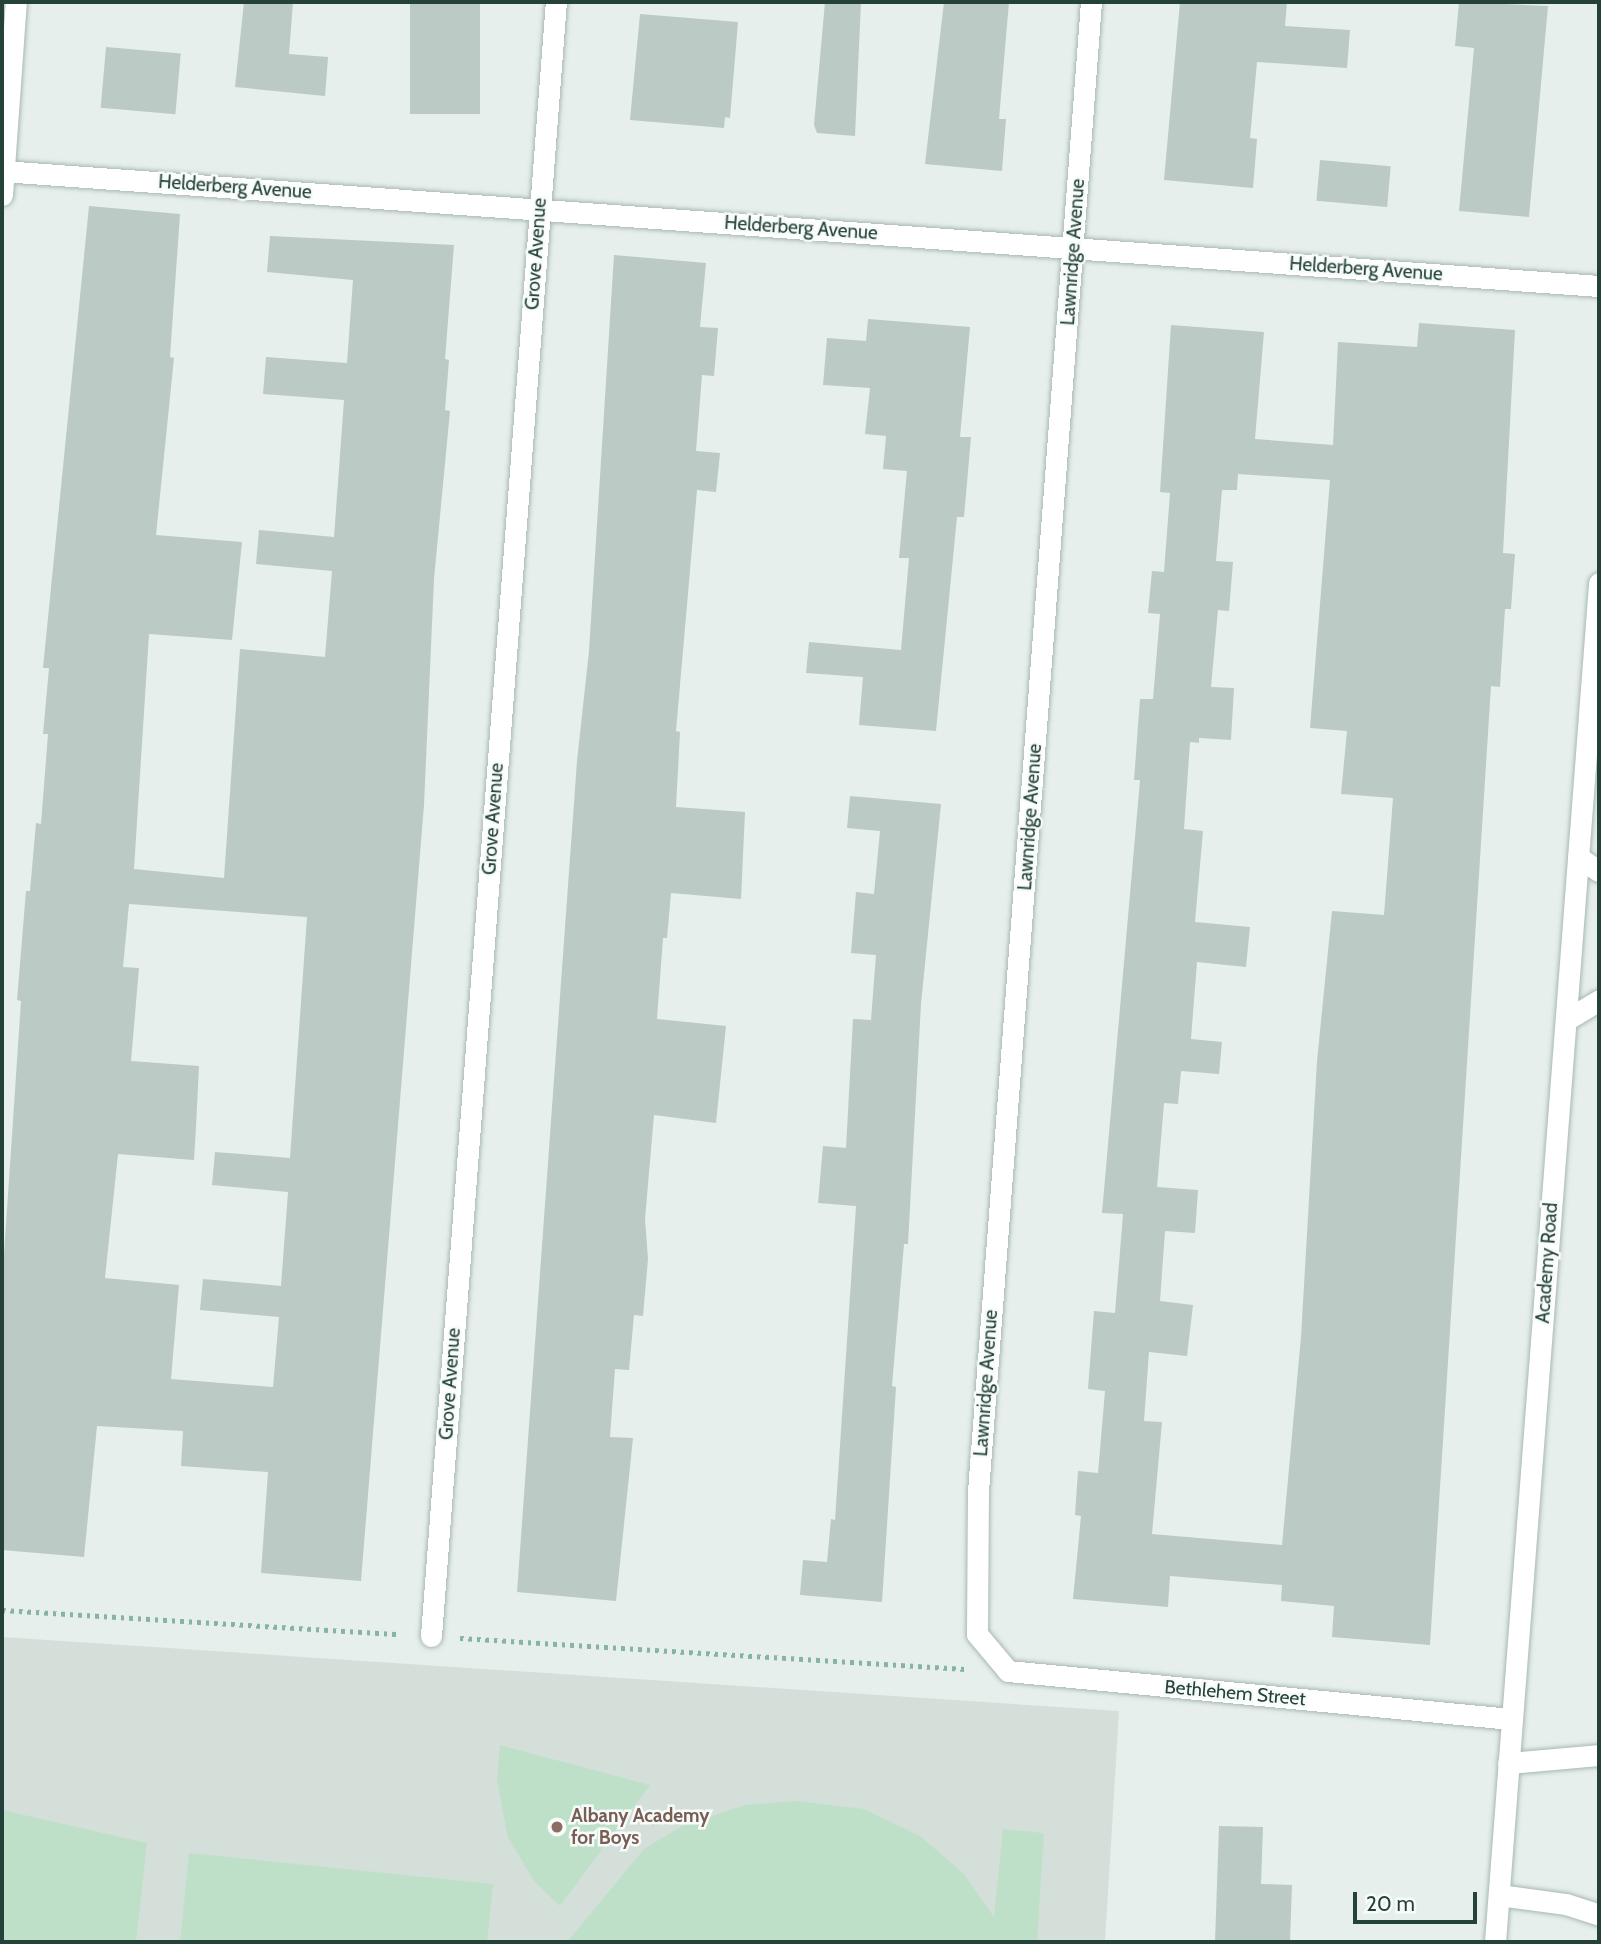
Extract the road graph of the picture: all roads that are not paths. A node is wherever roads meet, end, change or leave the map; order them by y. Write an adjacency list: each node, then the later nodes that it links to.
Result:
1 (16, 2): 4 (street)
2 (556, 2): 6 (street, Grove Avenue)
3 (1091, 2): 7 (street, Lawnridge Avenue)
4 (3, 171): 5 (street); 6 (street, Helderberg Avenue)
5 (2, 195)
6 (539, 209): 7 (street, Helderberg Avenue); 14 (street, Grove Avenue)
7 (1073, 248): 8 (street, Helderberg Avenue); 15 (street, Lawnridge Avenue)
8 (1599, 286)
9 (1599, 583): 10 (street, Academy Road)
10 (1578, 857): 11 (street); 13 (street, Academy Road)
11 (1599, 871)
12 (1599, 1000): 13 (street)
13 (1566, 1020): 16 (street, Academy Road)
14 (431, 1636)
15 (1008, 1671): 16 (street, Bethlehem Street)
16 (1511, 1719): 18 (street, Academy Road)
17 (1599, 1755): 18 (street)
18 (1508, 1763): 19 (street, Academy Road)
19 (1499, 1895): 20 (street); 21 (street, Academy Road)
20 (1599, 1915)
21 (1495, 1942)

